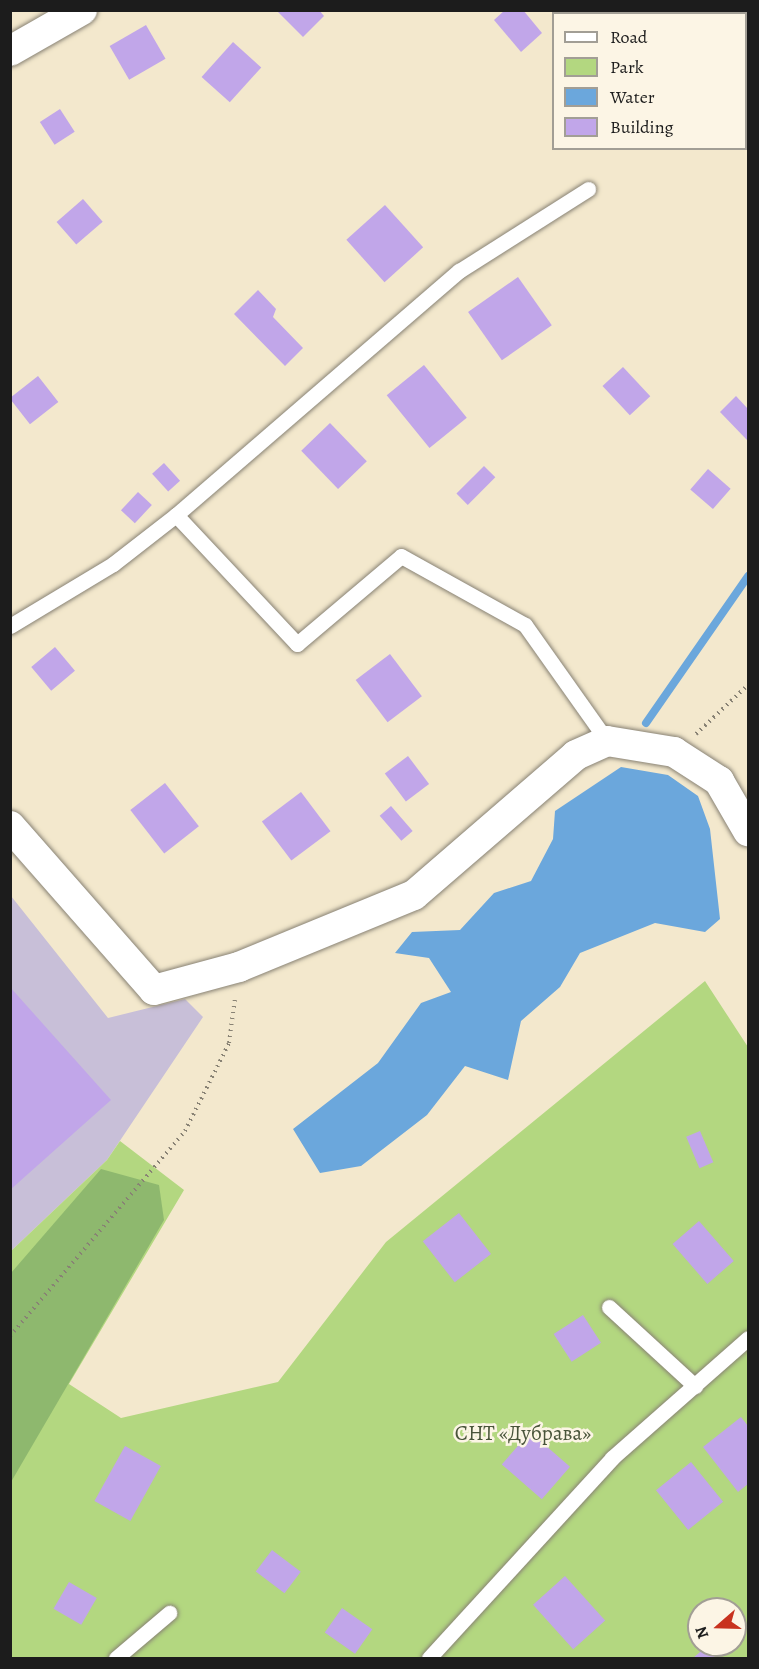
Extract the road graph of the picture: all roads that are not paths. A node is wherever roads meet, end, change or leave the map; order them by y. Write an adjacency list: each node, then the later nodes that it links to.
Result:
1 (82, 10): 2 (street)
2 (10, 51)
3 (588, 189): 4 (lane)
4 (176, 515): 5 (lane); 6 (lane)
5 (10, 626)
6 (607, 741): 7 (street); 8 (street)
7 (10, 826)
8 (748, 831)
9 (609, 1307): 11 (lane)
10 (748, 1338): 11 (lane)
11 (695, 1386): 14 (lane)
12 (169, 1613): 13 (lane)
13 (116, 1659)
14 (429, 1659)

